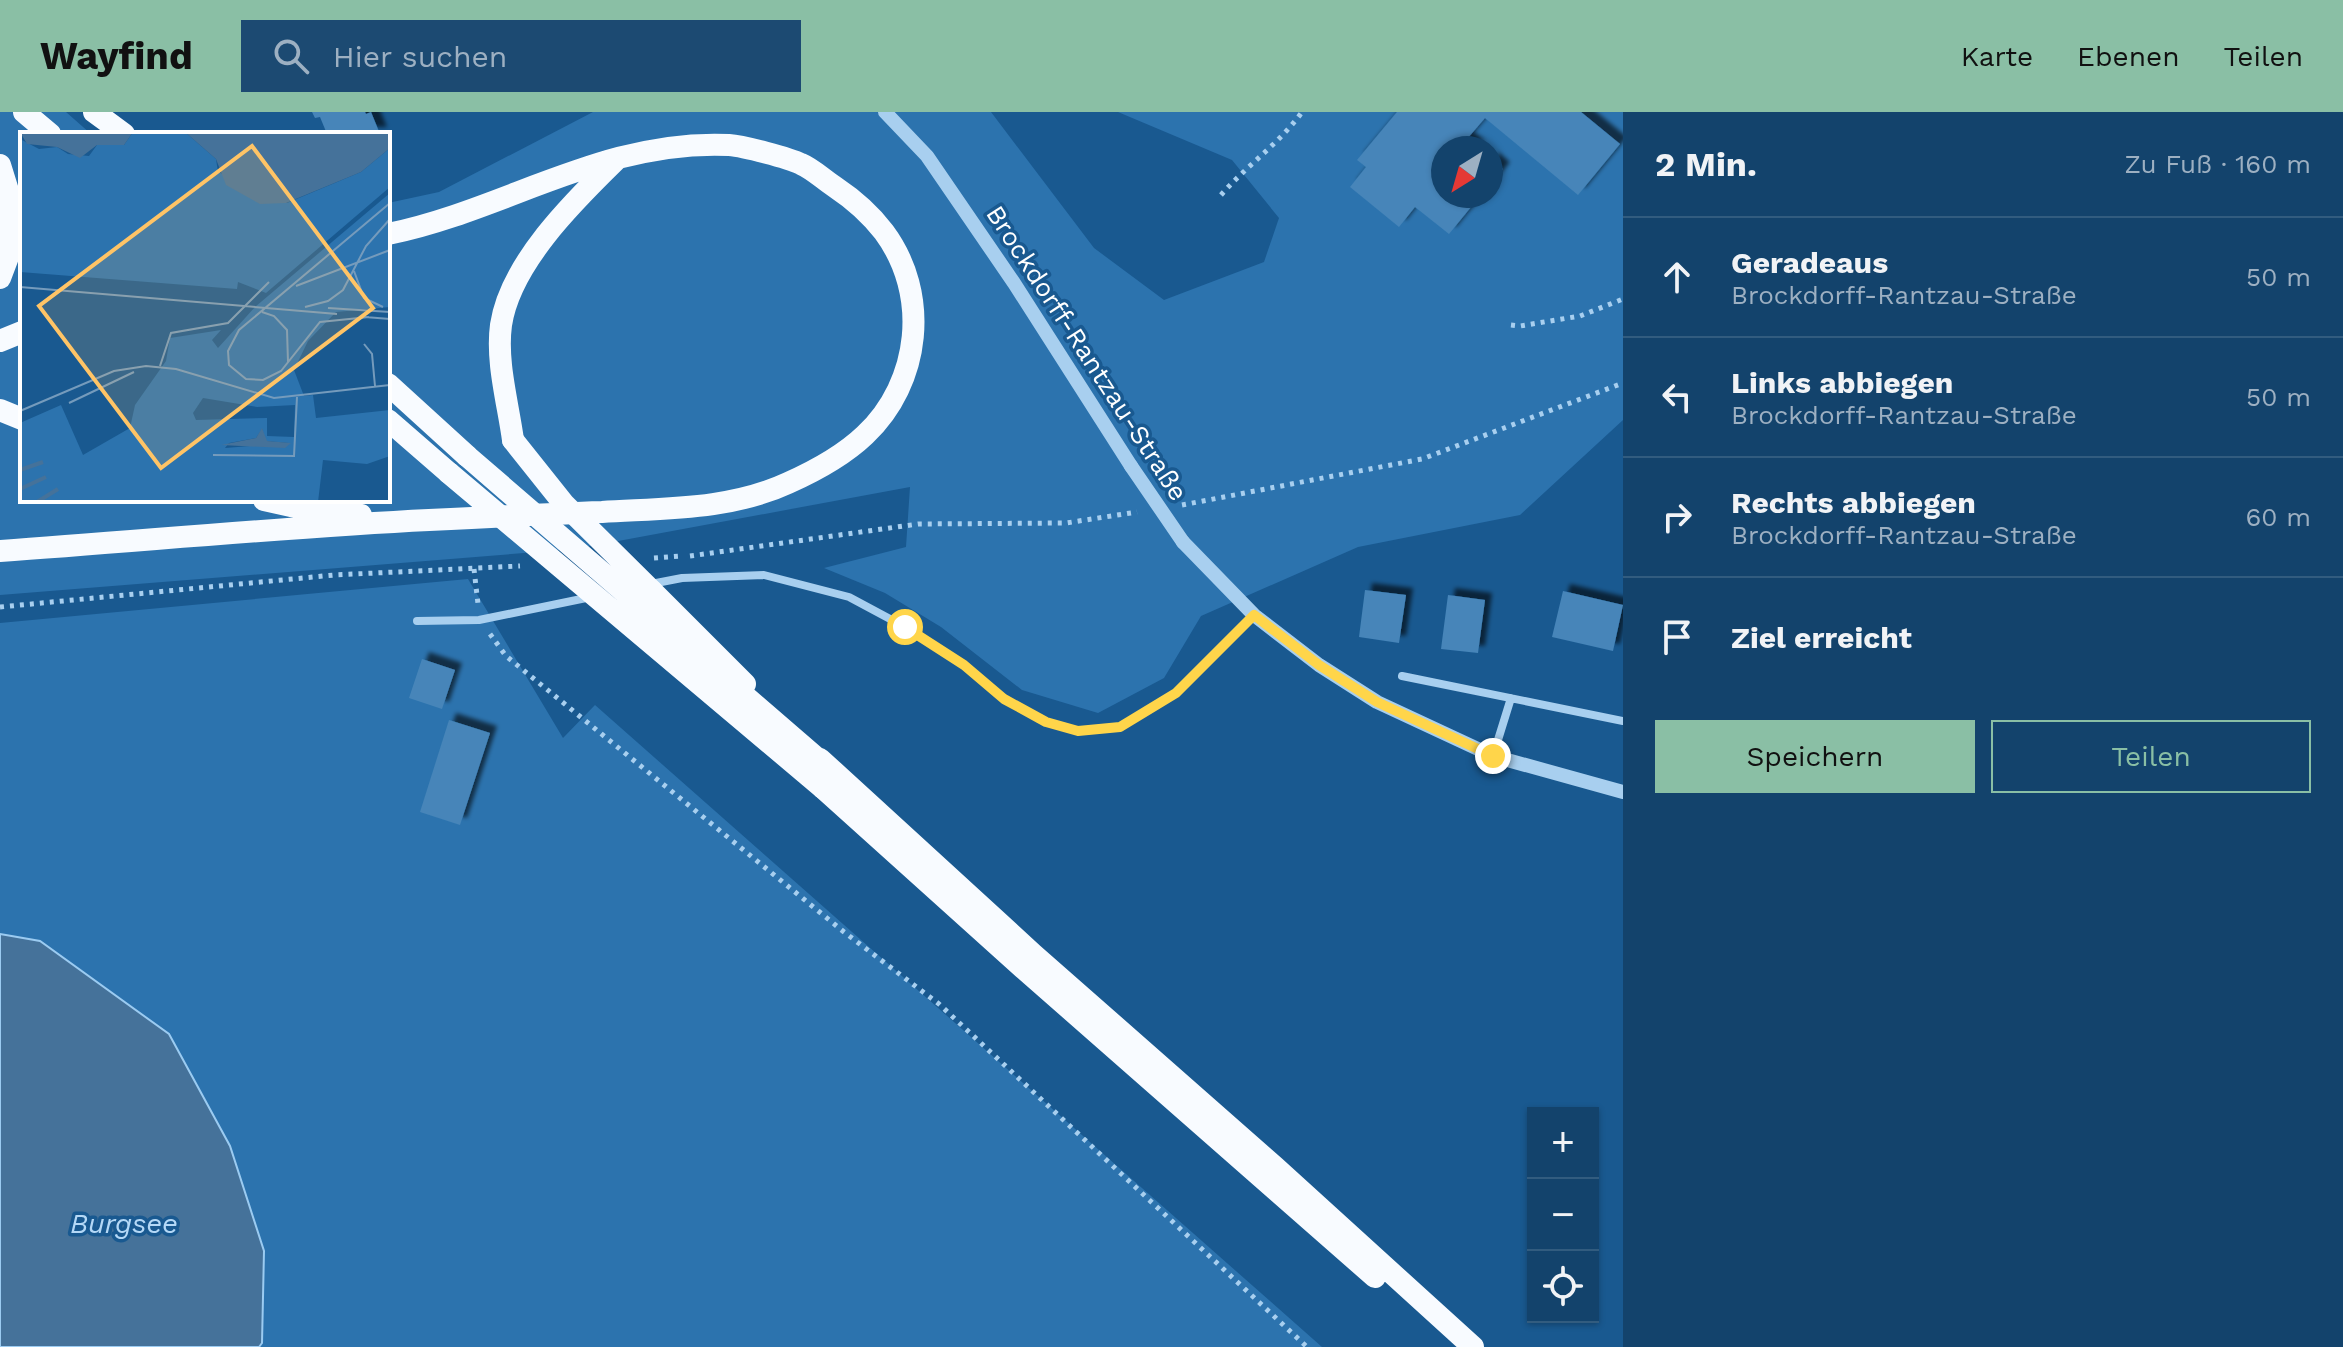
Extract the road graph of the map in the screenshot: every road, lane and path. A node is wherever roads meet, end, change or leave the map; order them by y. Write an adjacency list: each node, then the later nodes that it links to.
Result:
1 (24, 112): 6 (highway)
2 (87, 112): 7 (highway)
3 (94, 112): 8 (highway)
4 (885, 112): 32 (street, Brockdorff-Rantzau-Straße, bridge)
5 (1302, 112): 11 (path)
6 (48, 132)
7 (109, 132)
8 (121, 132)
9 (621, 156): 12 (highway); 26 (highway); 39 (highway, bridge)
10 (0, 165): 13 (highway)
11 (1221, 195)
12 (390, 233)
13 (0, 278)
14 (1623, 299): 15 (path)
15 (1511, 325)
16 (20, 333): 17 (highway)
17 (0, 341)
18 (1623, 383): 24 (path)
19 (390, 386): 39 (highway, bridge)
20 (0, 410): 21 (highway)
21 (20, 418)
22 (390, 422): 39 (highway, bridge)
23 (273, 502): 26 (highway)
24 (1168, 507)
25 (1139, 511): 28 (path)
26 (406, 521): 27 (highway)
27 (0, 551)
28 (643, 559)
29 (535, 565): 30 (path)
30 (474, 569): 31 (path); 33 (path)
31 (0, 607)
32 (1254, 615): 33 (street); 38 (street, Brockdorff-Rantzau-Straße)
33 (479, 620): 34 (street); 41 (path)
34 (417, 621)
35 (1402, 676): 36 (street)
36 (1511, 698): 37 (street); 38 (street)
37 (1623, 721)
38 (1493, 756): 40 (street, Brockdorff-Rantzau-Straße)
39 (828, 780): 42 (highway); 43 (highway)
40 (1623, 792)
41 (1307, 1347)
42 (1453, 1347)
43 (1473, 1347)

